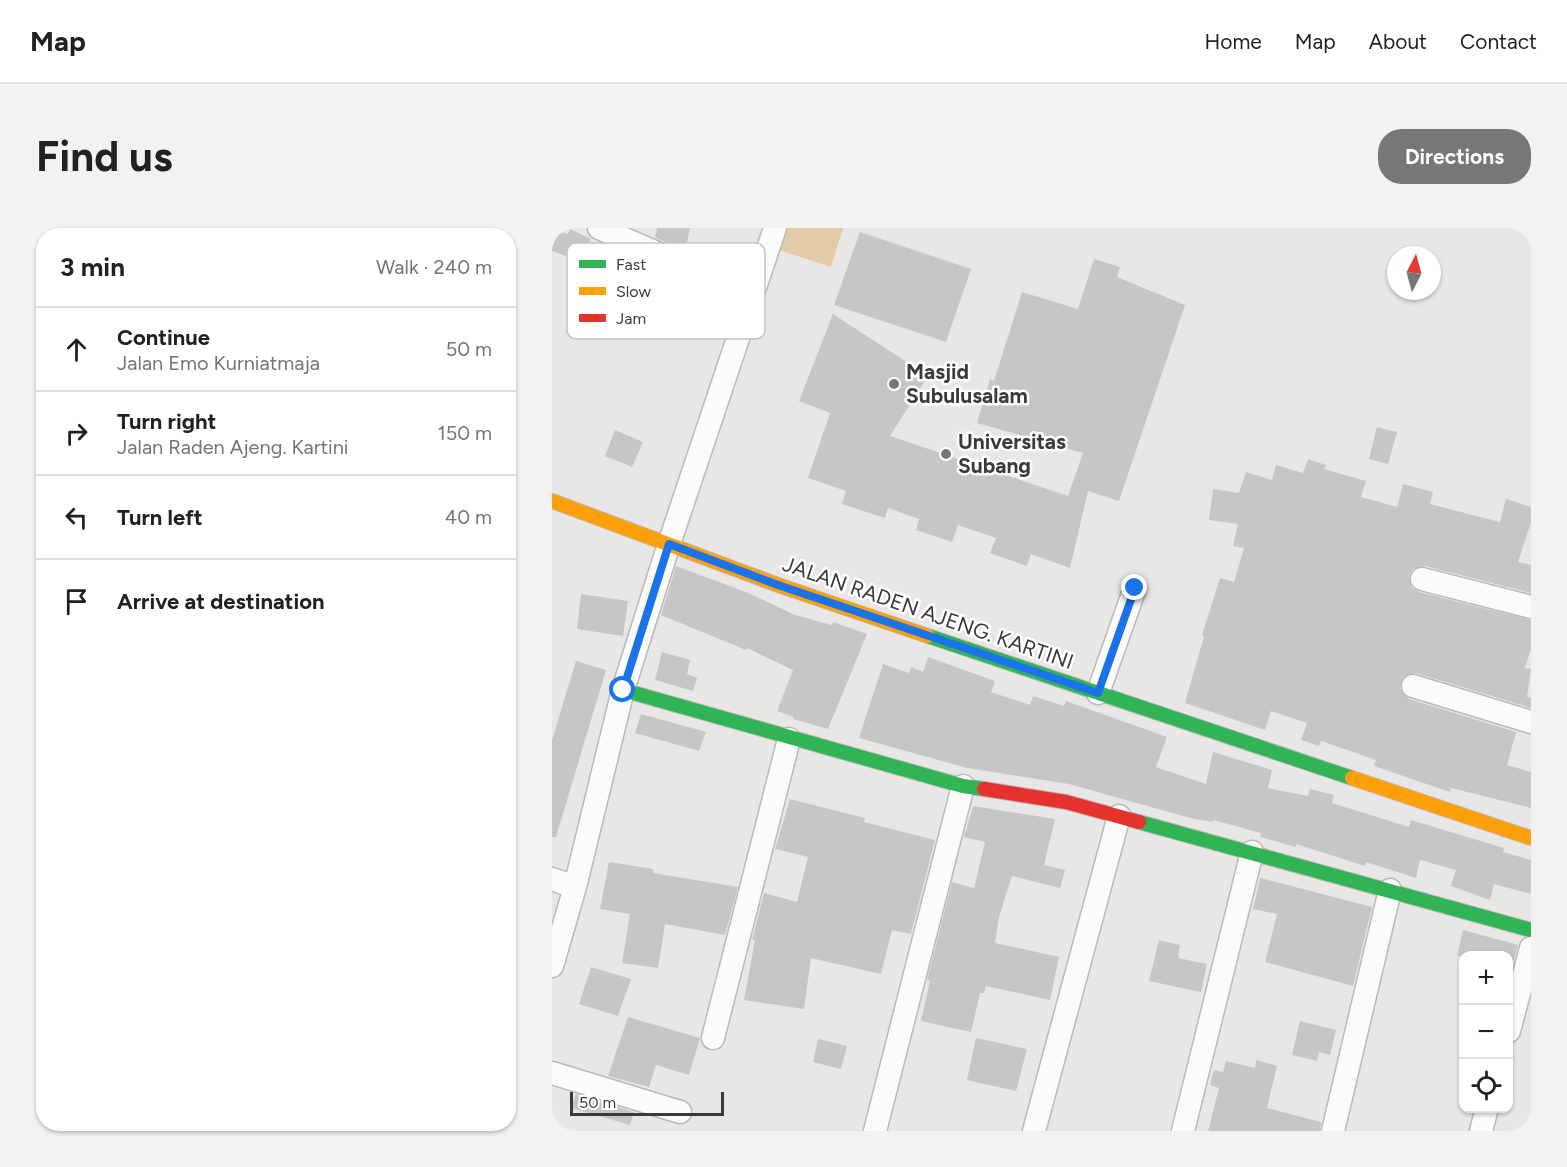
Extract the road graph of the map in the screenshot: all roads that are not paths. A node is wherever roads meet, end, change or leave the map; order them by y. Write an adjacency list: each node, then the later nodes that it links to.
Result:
1 (599, 228): 3 (street)
2 (775, 228): 4 (street)
3 (634, 243)
4 (765, 260)
5 (739, 339): 7 (street)
6 (552, 501): 7 (main road, JALAN RADEN AJENG. KARTINI)
7 (669, 544): 12 (street); 13 (main road, JALAN RADEN AJENG. KARTINI)
8 (1422, 579): 10 (street)
9 (1135, 588): 13 (street)
10 (1531, 607)
11 (1413, 686): 14 (street)
12 (623, 690): 15 (main road); 21 (street)
13 (1098, 693): 18 (main road, JALAN RADEN AJENG. KARTINI)
14 (1531, 722)
15 (789, 739): 16 (main road); 27 (street)
16 (963, 786): 17 (main road); 31 (street)
17 (1119, 816): 19 (main road); 32 (street)
18 (1531, 838)
19 (1252, 852): 22 (main road); 33 (street)
20 (552, 879): 21 (street)
21 (575, 887): 25 (street)
22 (1390, 890): 23 (main road); 34 (street)
23 (1531, 930)
24 (1531, 948): 26 (street)
25 (552, 966)
26 (1513, 1016)
27 (713, 1038)
28 (552, 1074): 29 (street)
29 (680, 1112)
30 (1486, 1113): 35 (street)
31 (876, 1131)
32 (1034, 1131)
33 (1183, 1131)
34 (1333, 1131)
35 (1481, 1131)

